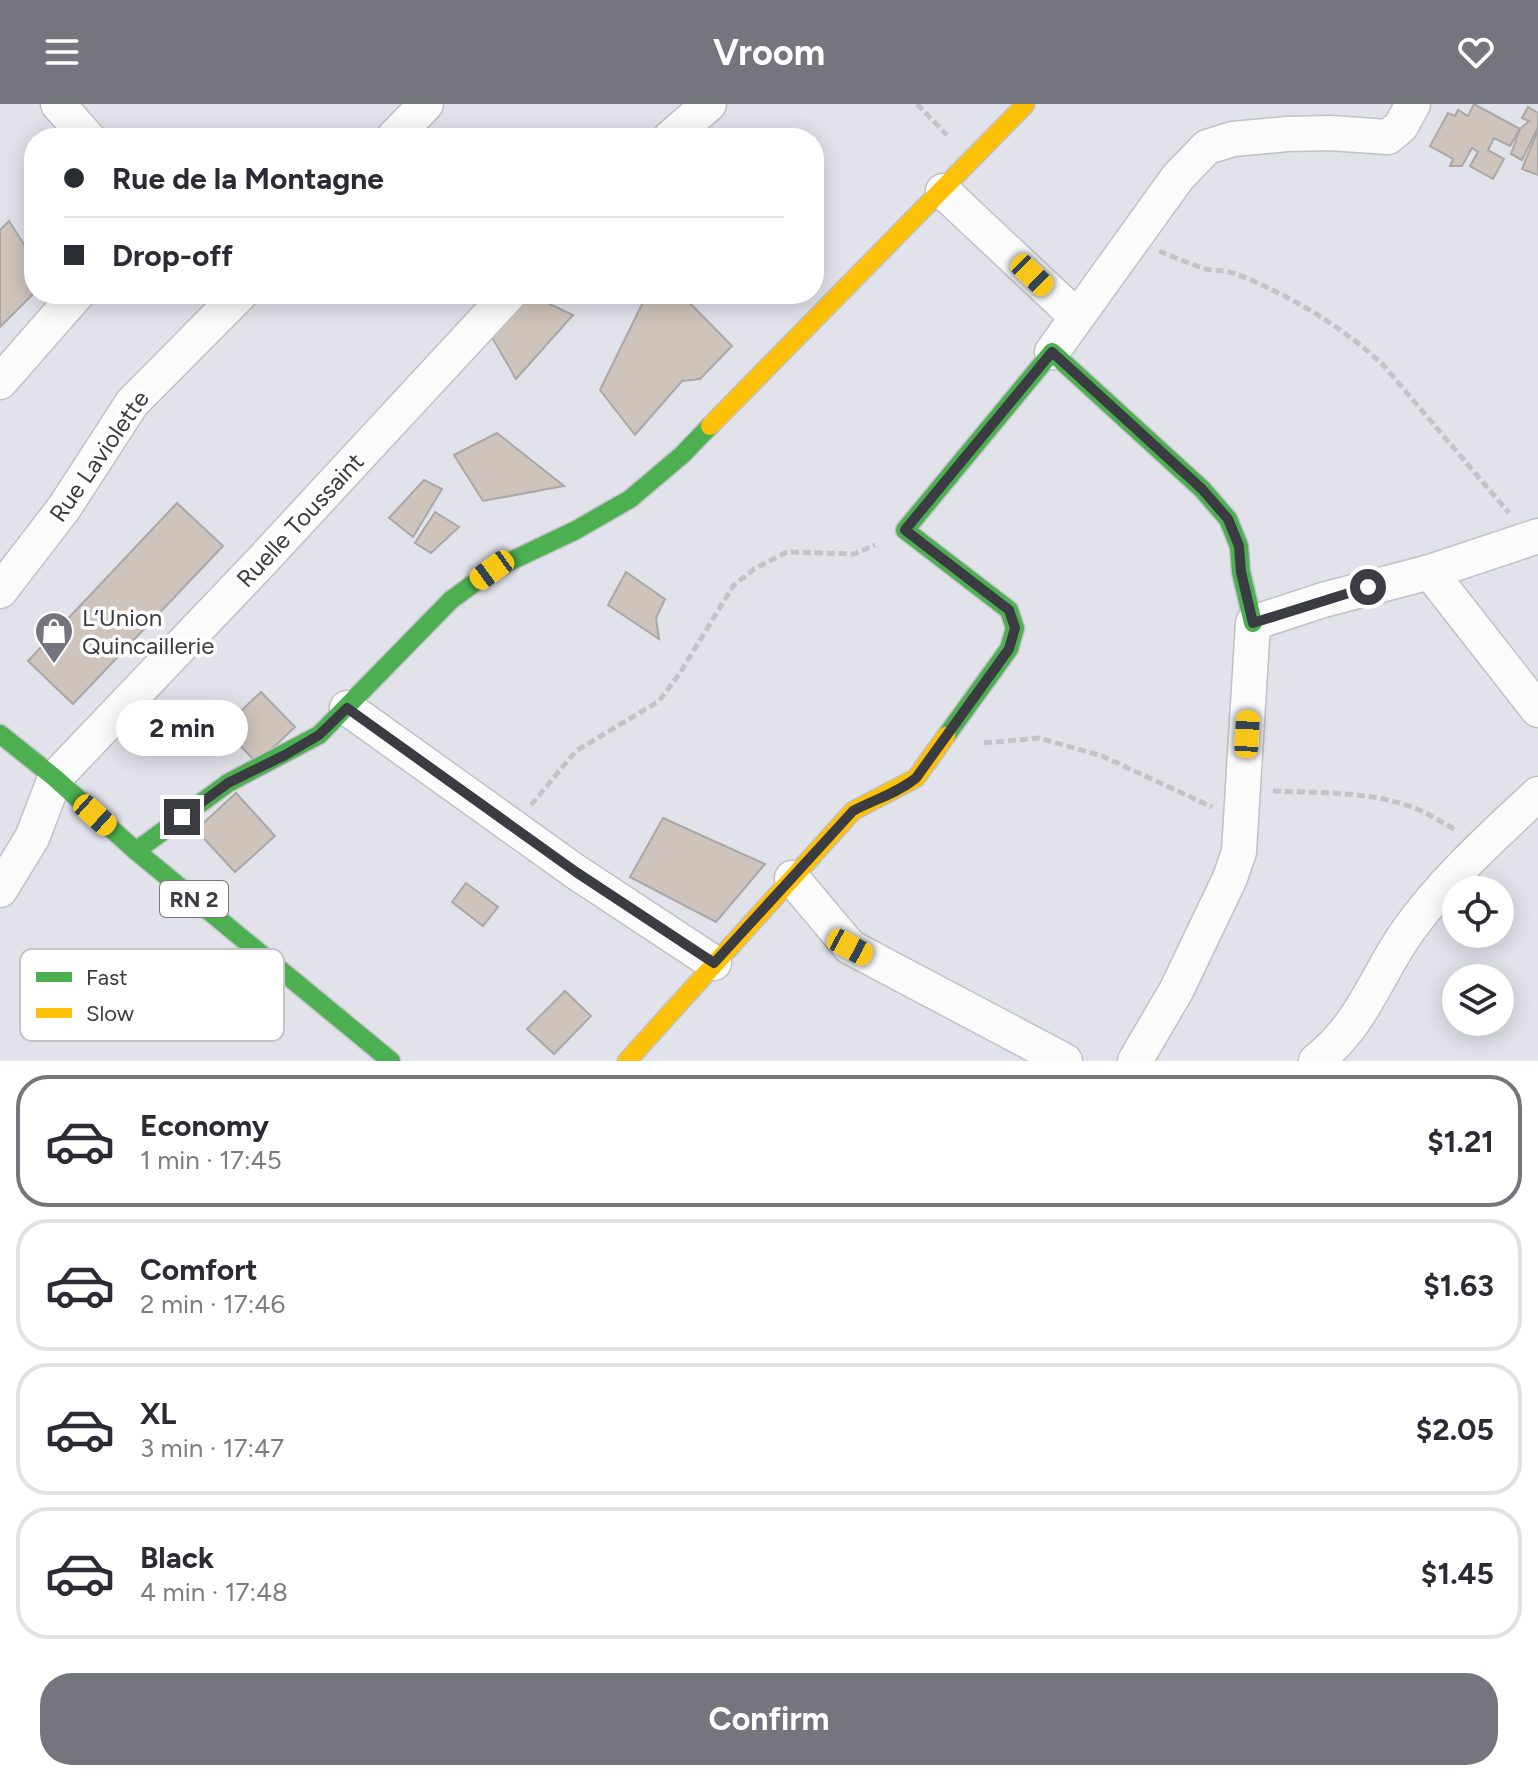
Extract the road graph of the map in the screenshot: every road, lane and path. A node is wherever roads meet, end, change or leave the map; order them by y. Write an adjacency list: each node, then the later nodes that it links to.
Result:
1 (58, 104): 6 (street)
2 (426, 104): 7 (street)
3 (709, 104): 8 (street)
4 (1413, 104): 10 (street)
5 (1025, 105): 9 (street)
6 (79, 128)
7 (403, 128)
8 (681, 128)
9 (943, 191): 14 (street); 22 (street)
10 (1134, 241): 14 (street); 18 (path)
11 (68, 304): 16 (street)
12 (230, 304): 20 (street, Rue Laviolette)
13 (500, 304): 26 (street, Ruelle Toussaint)
14 (1077, 317): 15 (street)
15 (1052, 352): 17 (street); 21 (street)
16 (0, 382)
17 (905, 530): 25 (street); 29 (path)
18 (1534, 537): 19 (street)
19 (1430, 572): 21 (street); 23 (street)
20 (0, 591)
21 (1253, 623): 28 (street)
22 (347, 708): 29 (street); 31 (street)
23 (1538, 710)
24 (0, 734): 26 (street, RN 2)
25 (939, 747): 28 (path); 32 (street)
26 (55, 778): 31 (street, RN 2); 33 (street)
27 (1538, 794): 30 (street)
28 (1243, 805): 30 (path); 42 (street)
29 (512, 827): 35 (street)
30 (1484, 845): 43 (street)
31 (136, 851): 34 (street, RN 2)
32 (792, 878): 35 (street); 41 (street)
33 (0, 890)
34 (255, 949)
35 (714, 963): 38 (street)
36 (284, 973): 37 (street, RN 2)
37 (391, 1061)
38 (627, 1061)
39 (1011, 1061): 40 (street)
40 (1036, 1061)
41 (1065, 1061)
42 (1135, 1061)
43 (1316, 1061)

